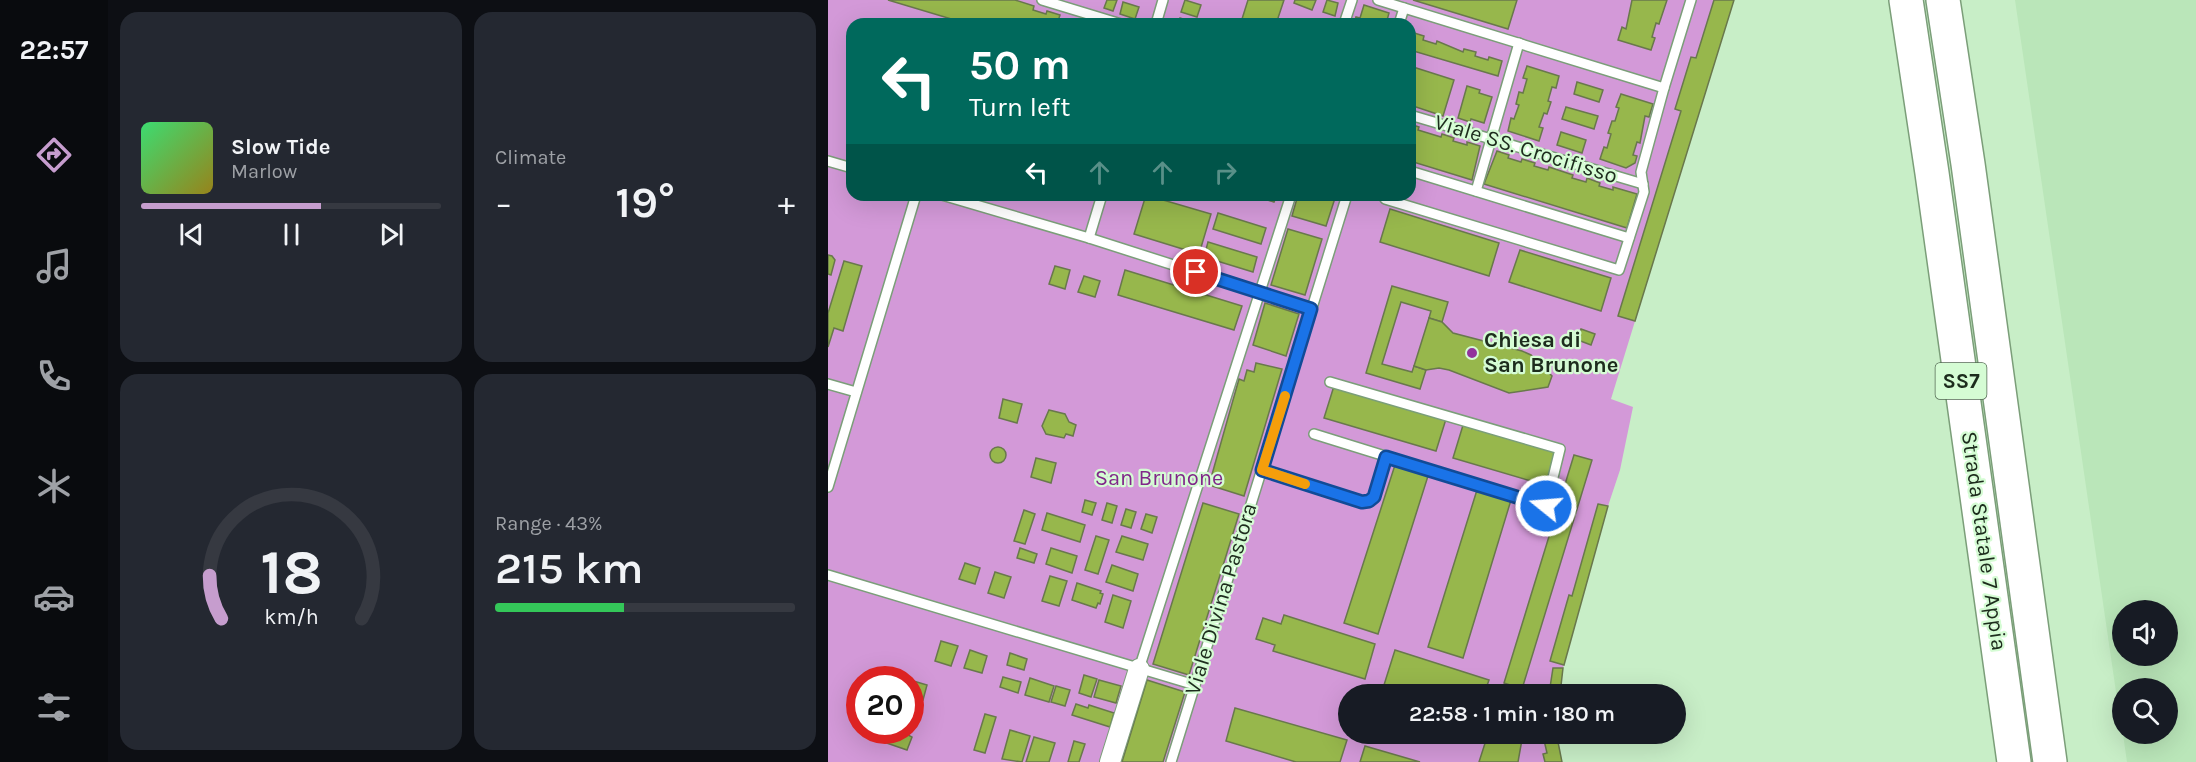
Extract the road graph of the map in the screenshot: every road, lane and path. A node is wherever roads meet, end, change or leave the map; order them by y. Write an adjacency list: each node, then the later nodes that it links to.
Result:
1 (1042, 0): 9 (lane)
2 (1163, 0): 10 (lane)
3 (1352, 0): 11 (lane)
4 (1378, 0): 8 (lane)
5 (1691, 0): 14 (lane)
6 (1906, 0): 44 (highway, Strada Statale 7 Appia / SS7)
7 (1943, 0): 45 (highway, Strada Statale 7 Appia / SS7)
8 (1404, 8): 12 (lane); 13 (lane)
9 (1100, 18)
10 (1158, 18)
11 (1346, 18)
12 (1401, 18)
13 (1519, 43): 14 (lane); 16 (lane)
14 (1664, 88): 20 (lane)
15 (1416, 117): 16 (lane, Viale SS. Crocifisso)
16 (1491, 139): 20 (lane, Viale SS. Crocifisso); 21 (lane)
17 (828, 161): 18 (lane)
18 (846, 166)
19 (1416, 173): 21 (lane)
20 (1643, 184): 29 (lane)
21 (1476, 191): 29 (lane)
22 (914, 201): 34 (lane)
23 (963, 201): 28 (lane)
24 (1100, 201): 28 (lane)
25 (1289, 201): 30 (lane)
26 (1345, 201): 31 (lane, Viale Divina Pastora)
27 (1392, 201): 29 (lane)
28 (1089, 238): 30 (lane)
29 (1629, 238)
30 (1260, 293): 31 (lane); 40 (lane)
31 (1311, 309): 37 (lane, Viale Divina Pastora)
32 (1330, 382): 36 (lane)
33 (828, 384): 34 (lane)
34 (856, 392): 38 (lane)
35 (1314, 434): 36 (lane)
36 (1386, 457): 37 (lane)
37 (1262, 470): 41 (lane, Viale Divina Pastora)
38 (828, 487)
39 (828, 575): 40 (lane)
40 (1139, 669): 41 (lane); 42 (street)
41 (1194, 685): 43 (lane, Viale Divina Pastora)
42 (1110, 762)
43 (1171, 762)
44 (2014, 762)
45 (2050, 762)

